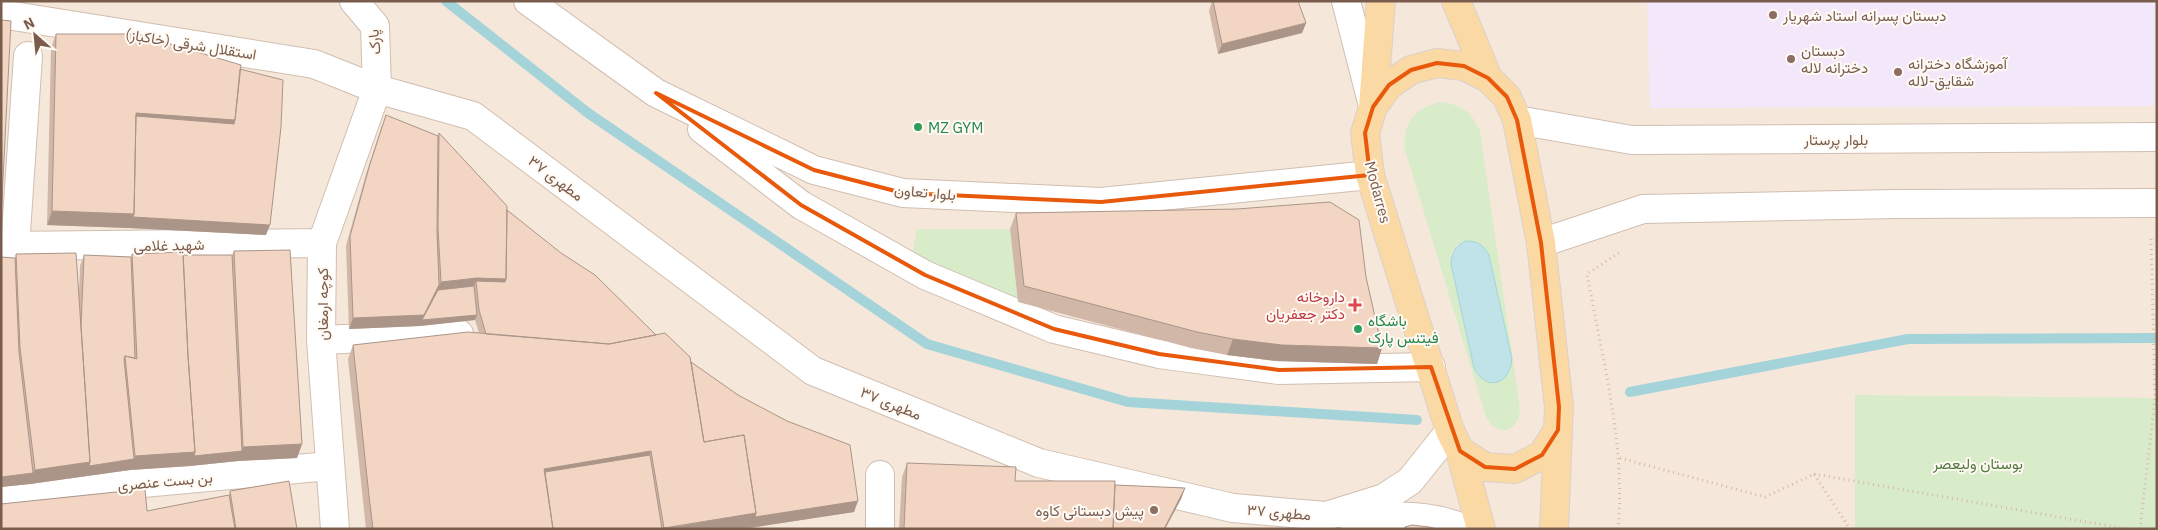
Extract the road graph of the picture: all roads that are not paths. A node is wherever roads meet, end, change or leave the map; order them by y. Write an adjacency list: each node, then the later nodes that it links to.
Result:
1 (354, 1): 9 (street, پارک)
2 (528, 1): 10 (street, بلوار تعاون)
3 (1346, 1): 11 (street)
4 (1381, 1): 11 (main road)
5 (1456, 1): 8 (main road)
6 (1, 14): 9 (street, استقلال شرقی (خاکباز))
7 (28, 56): 18 (street)
8 (1488, 78): 11 (main road, Modarres); 12 (main road, Modarres)
9 (377, 89): 17 (street, کوچه ارمغان); 28 (street, مطهری ۳۷)
10 (656, 93): 14 (street, بلوار تعاون); 21 (street)
11 (1373, 107): 14 (main road, Modarres)
12 (1517, 120): 13 (street, بلوار پرستار); 16 (main road, Modarres)
13 (2157, 136)
14 (1370, 175): 21 (main road, Modarres)
15 (2157, 203): 16 (street)
16 (1541, 243): 22 (main road, Modarres)
17 (322, 244): 18 (street, شهید غلامی); 20 (street, کوچه ارمغان)
18 (8, 246)
19 (459, 334): 20 (street)
20 (321, 340): 24 (street, کوچه ارمغان)
21 (1430, 367): 23 (main road, Modarres)
22 (1558, 430): 23 (main road); 34 (main road, Modarres)
23 (1455, 441): 27 (street, مطهری ۳۷); 33 (main road, Modarres)
24 (329, 466): 26 (street, بن بست عنصری); 30 (street, کوچه ارمغان)
25 (880, 475): 29 (street)
26 (1, 496)
27 (1326, 516): 28 (street, مطهری ۳۷); 32 (street)
28 (1226, 518)
29 (880, 528): 31 (street)
30 (335, 529)
31 (875, 529)
32 (1464, 529)
33 (1481, 529)
34 (1554, 529)

